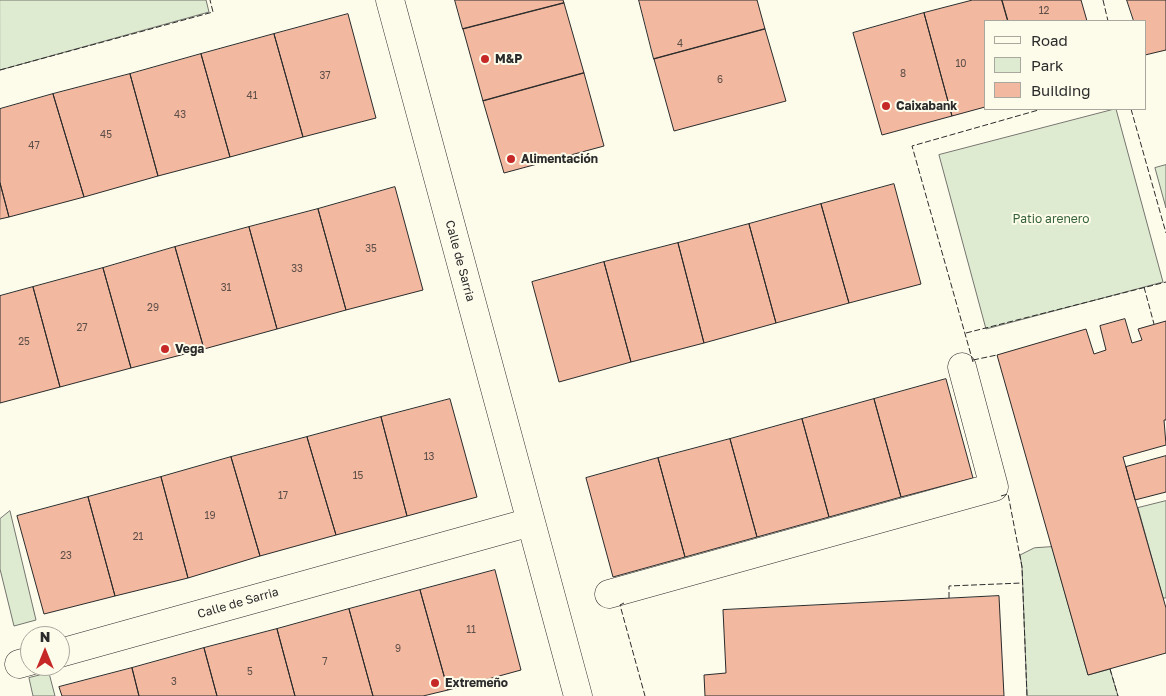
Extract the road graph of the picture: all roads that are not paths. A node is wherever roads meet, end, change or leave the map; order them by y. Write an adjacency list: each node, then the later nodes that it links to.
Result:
1 (390, 0): 3 (street, Calle de Sarria)
2 (962, 367): 4 (street)
3 (531, 522): 5 (street, Calle de Sarria); 6 (street, Calle de Sarria)
4 (609, 594)
5 (70, 650)
6 (578, 696)

